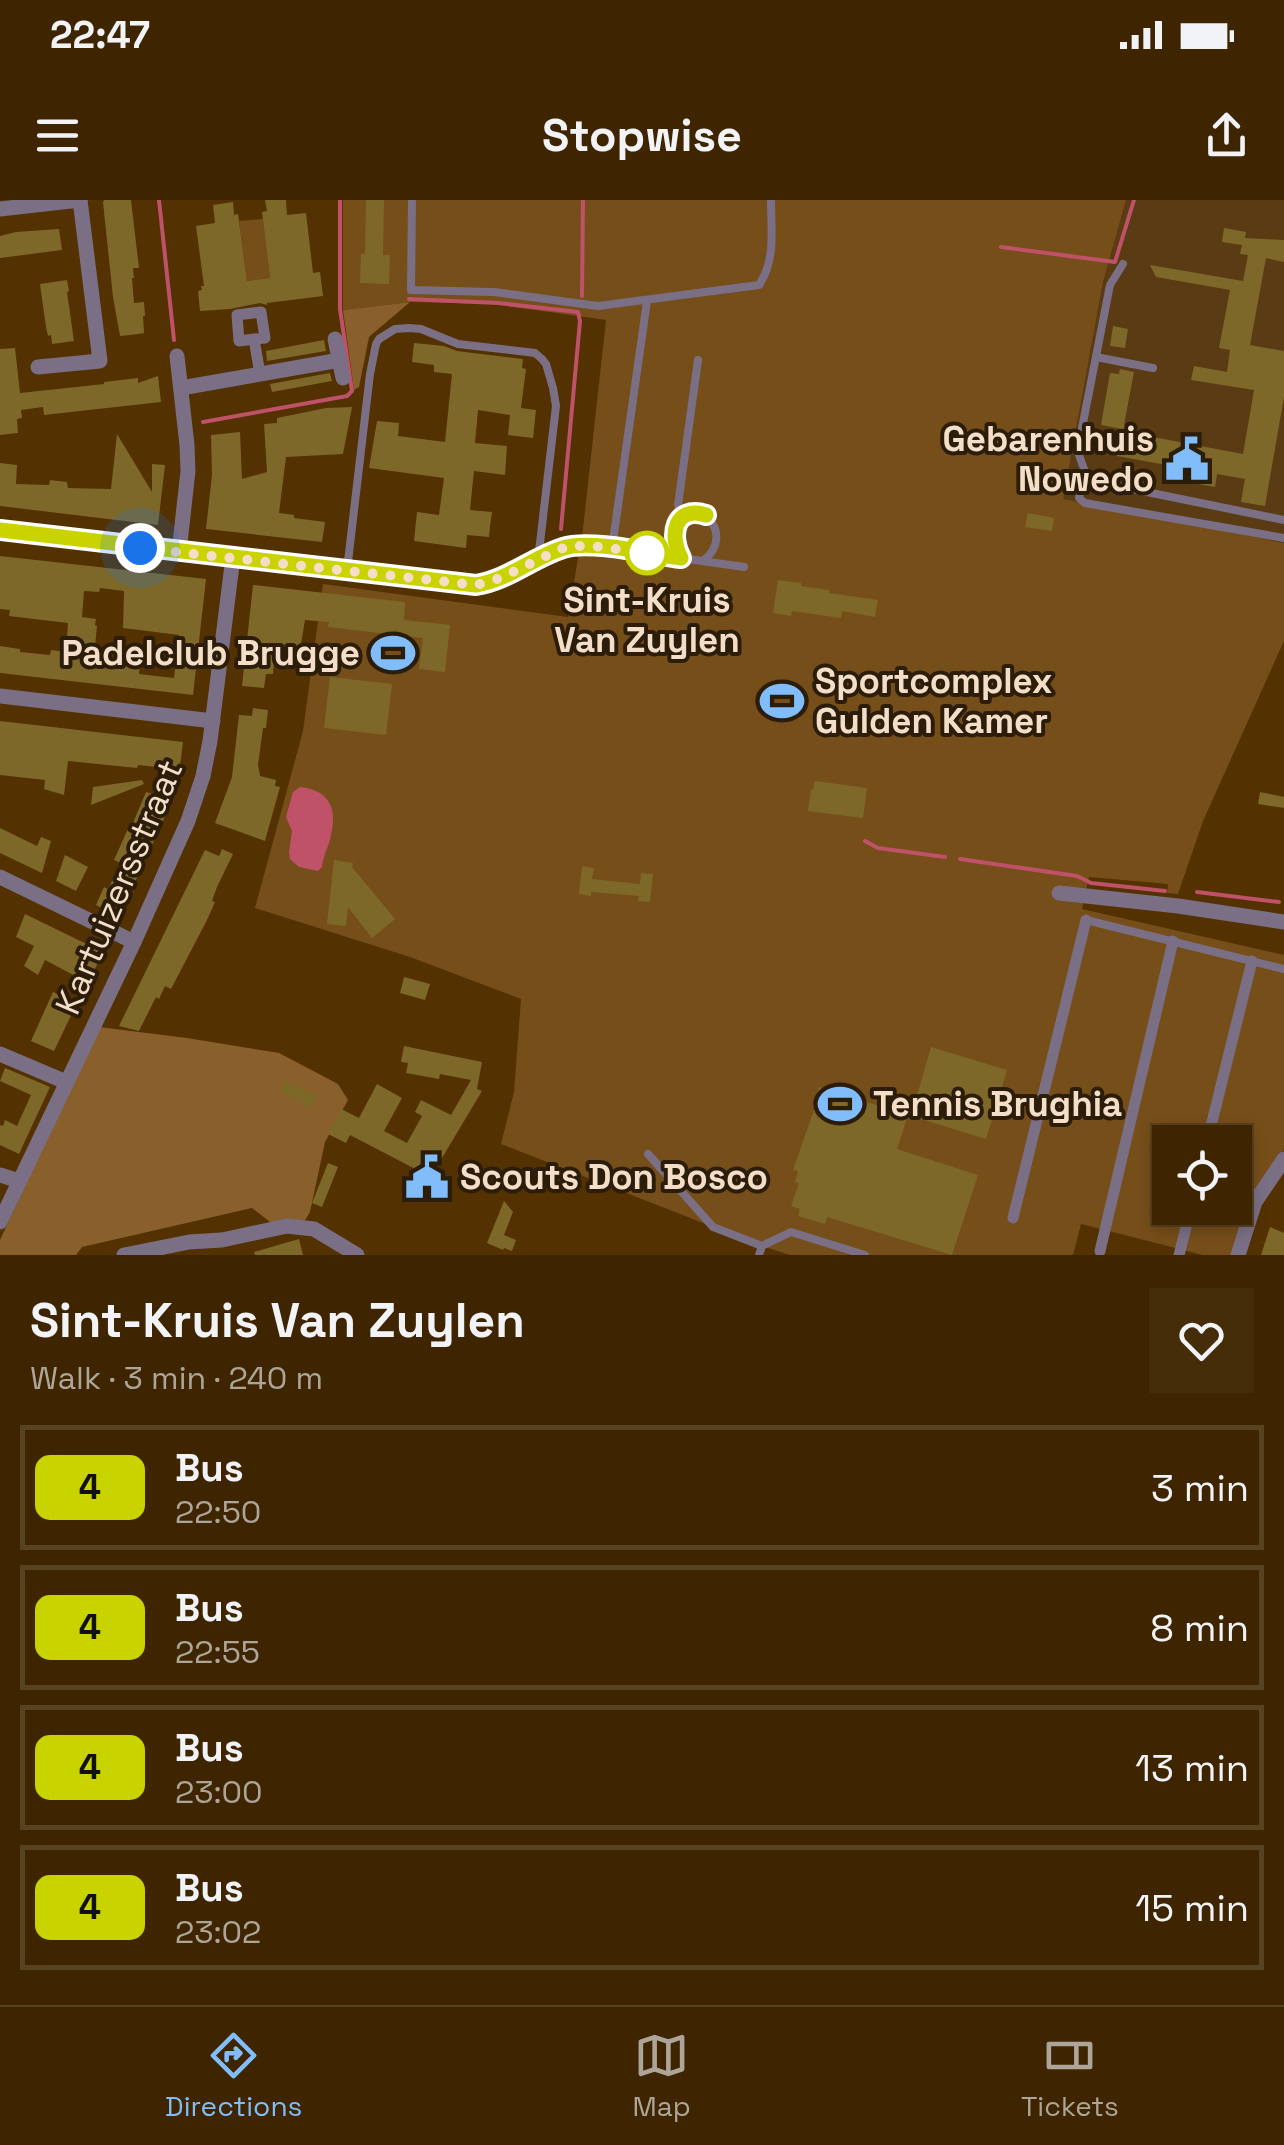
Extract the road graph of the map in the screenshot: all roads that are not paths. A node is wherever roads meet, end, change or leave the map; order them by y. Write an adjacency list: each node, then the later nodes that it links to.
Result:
1 (80, 200): 4 (street); 13 (street)
2 (412, 200): 6 (lane)
3 (771, 200): 6 (lane)
4 (0, 209)
5 (1123, 264): 10 (lane)
6 (647, 301): 23 (lane)
7 (254, 339): 15 (street)
8 (335, 339): 11 (street)
9 (177, 356): 17 (street)
10 (1096, 357): 14 (lane); 18 (lane)
11 (340, 360): 15 (street); 16 (street)
12 (698, 360): 19 (lane)
13 (38, 368)
14 (1153, 368)
15 (260, 374): 17 (street)
16 (343, 378)
17 (181, 388): 24 (street)
18 (1088, 480): 20 (lane); 22 (lane)
19 (682, 517): 26 (lane); 28 (lane)
20 (1284, 520)
21 (0, 530): 24 (street)
22 (1284, 538)
23 (612, 548): 26 (street); 27 (street)
24 (180, 552): 25 (street)
25 (233, 557): 30 (street); 32 (street, Kartuizersstraat)
26 (681, 558): 28 (lane)
27 (538, 560): 30 (street); 30 (lane)
28 (702, 561): 29 (lane)
29 (744, 566)
30 (347, 570)
31 (0, 696): 32 (street)
32 (213, 721): 37 (street, Kartuizersstraat)
33 (0, 877): 37 (street)
34 (1059, 893): 36 (street)
35 (1086, 920): 38 (lane); 48 (street)
36 (1284, 922)
37 (134, 942): 42 (street, Kartuizersstraat)
38 (1173, 942): 39 (lane); 52 (street)
39 (1252, 961): 40 (lane); 43 (street)
40 (1284, 969)
41 (0, 1054): 42 (street)
42 (66, 1082): 47 (street, Kartuizersstraat)
43 (1211, 1125)
44 (648, 1154): 51 (lane)
45 (1284, 1159): 57 (street)
46 (0, 1174): 47 (street)
47 (19, 1181): 49 (street, Kartuizersstraat)
48 (1013, 1218)
49 (0, 1222)
50 (1187, 1225): 56 (street)
51 (760, 1250): 55 (lane)
52 (1100, 1252)
53 (124, 1255): 54 (street)
54 (356, 1255)
55 (865, 1255)
56 (1179, 1255)
57 (1238, 1255)

